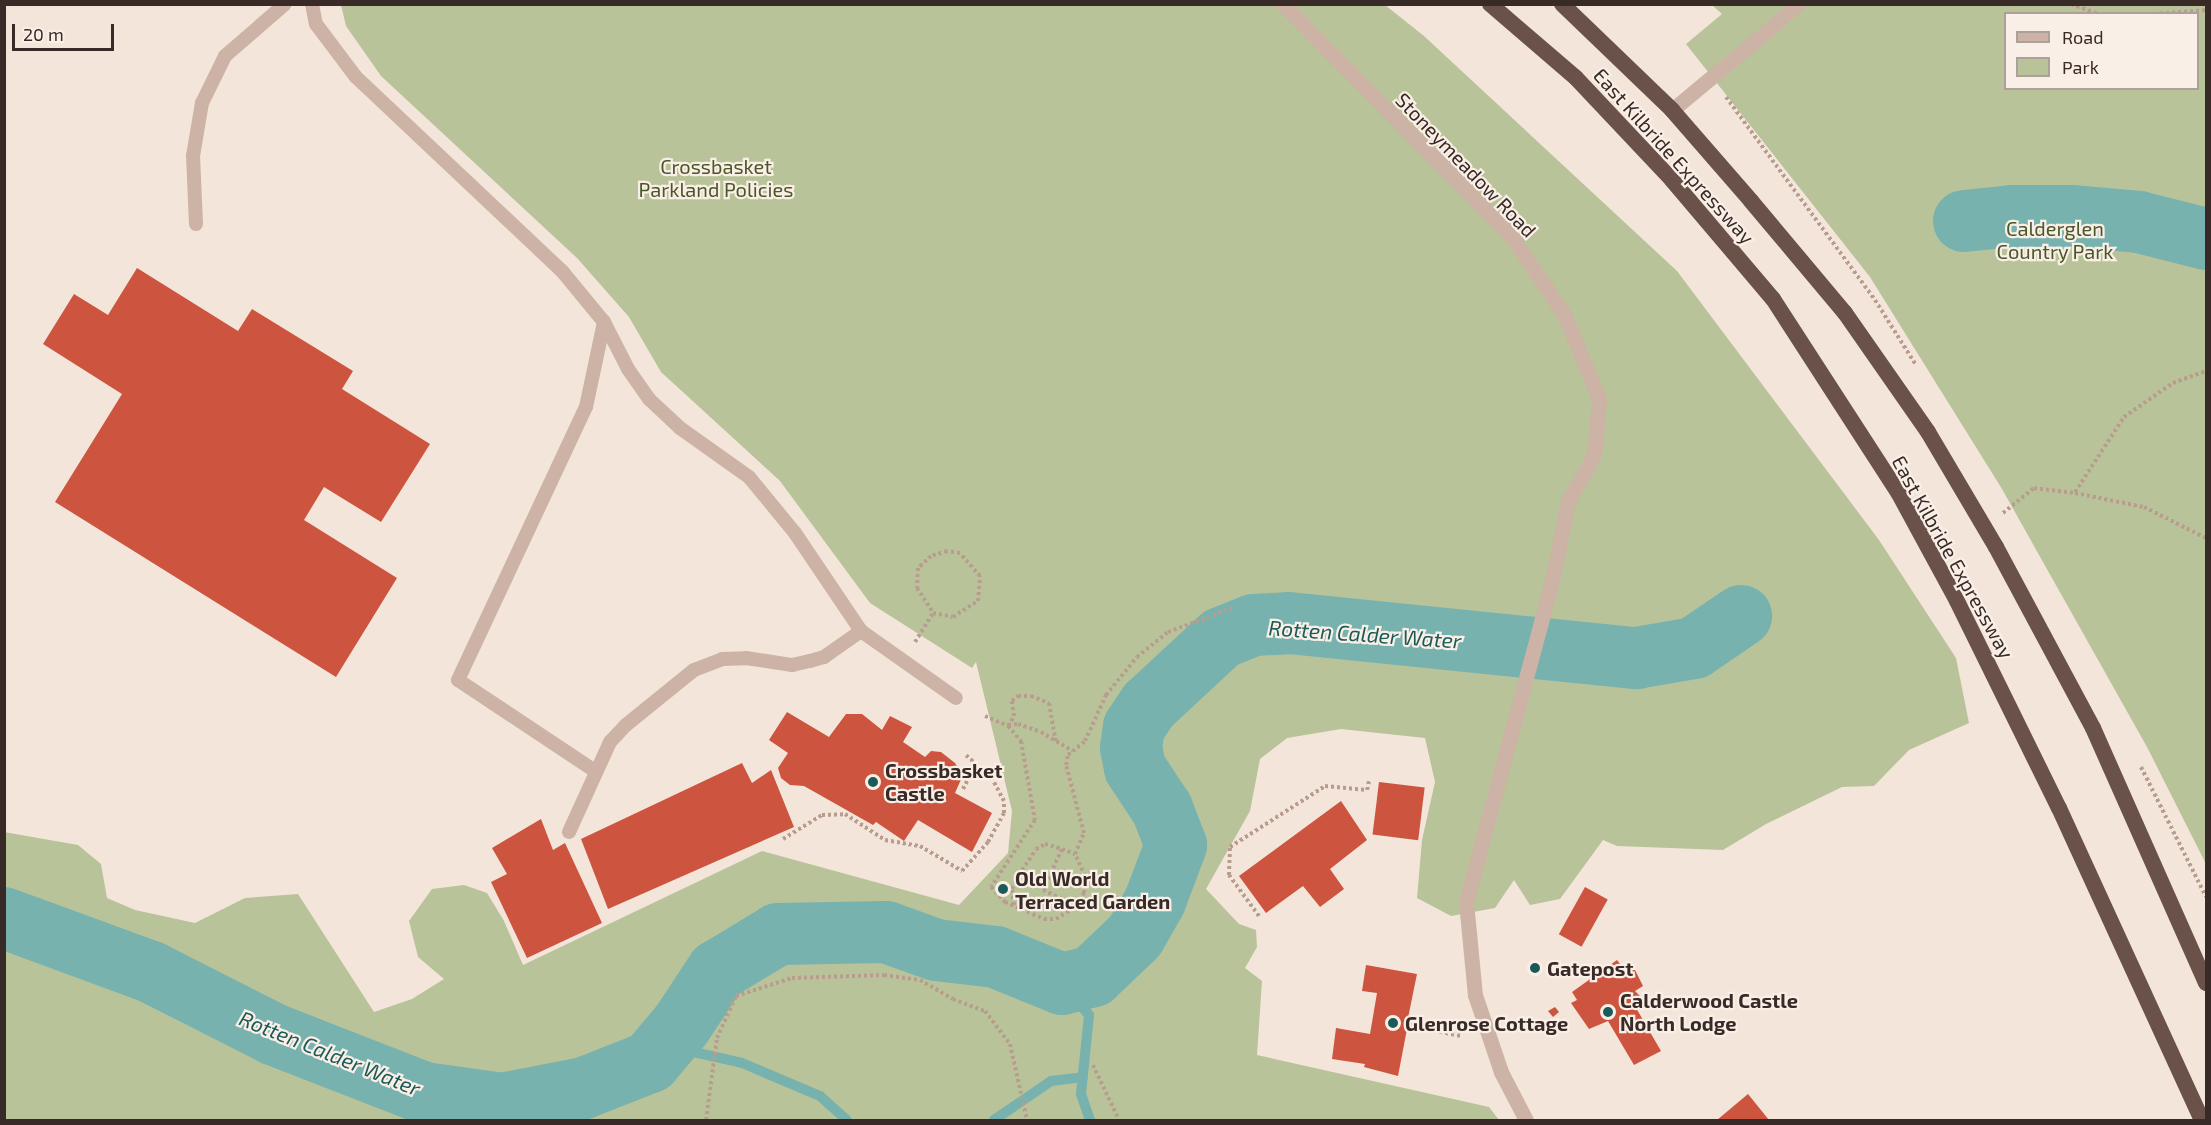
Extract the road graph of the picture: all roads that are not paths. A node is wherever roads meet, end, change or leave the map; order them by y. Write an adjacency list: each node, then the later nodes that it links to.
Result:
1 (285, 4): 9 (lane)
2 (312, 4): 10 (lane)
3 (1283, 4): 16 (street, Stoneymeadow Road)
4 (1490, 4): 17 (highway, East Kilbride Expressway)
5 (1562, 4): 8 (highway, East Kilbride Expressway)
6 (1800, 4): 7 (lane)
7 (1780, 20): 8 (street)
8 (1672, 110): 15 (highway, East Kilbride Expressway)
9 (196, 224)
10 (604, 322): 11 (lane); 13 (lane)
11 (861, 631): 12 (lane); 13 (lane)
12 (956, 698)
13 (595, 771): 14 (lane)
14 (569, 831)
15 (2206, 983)
16 (1527, 1120)
17 (2202, 1120)

